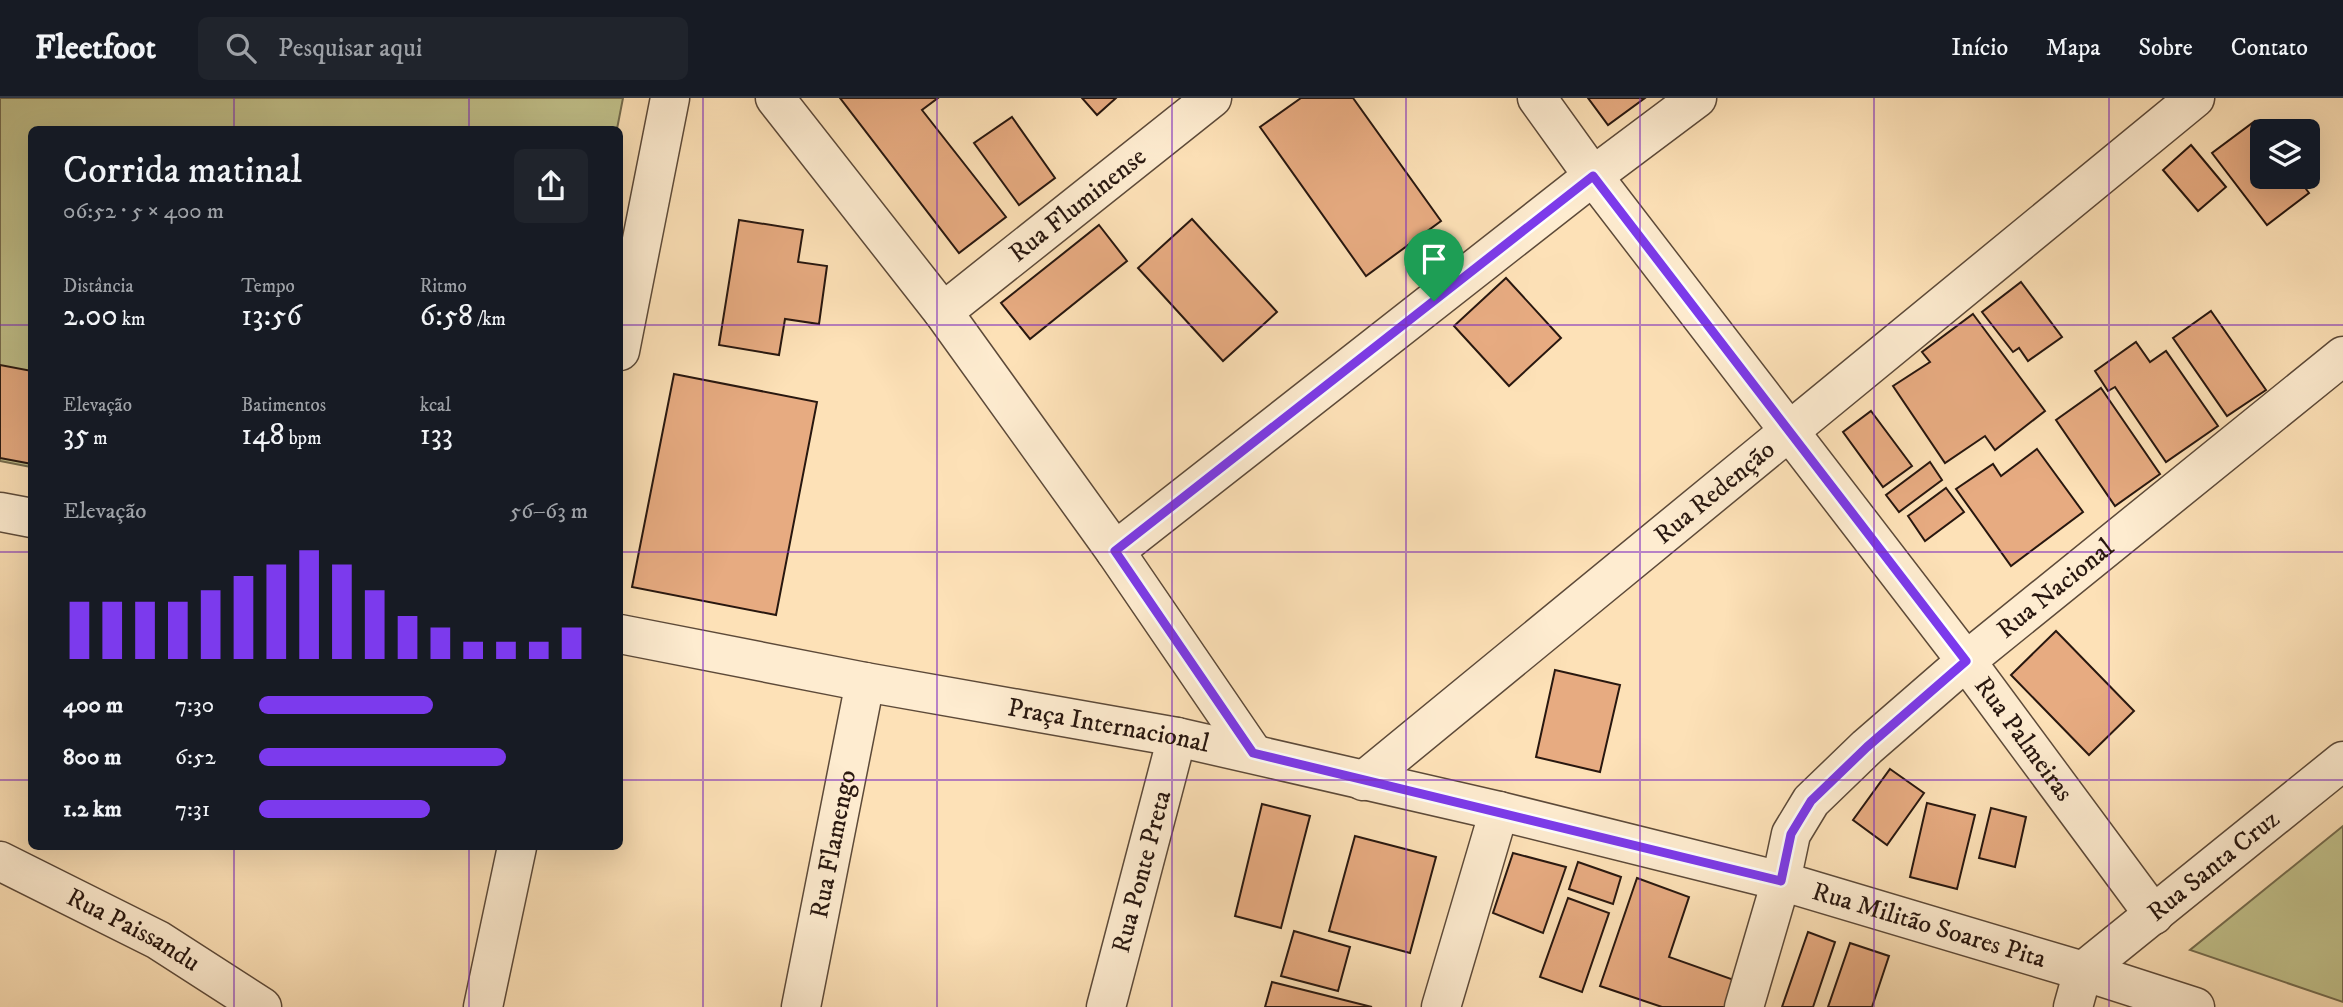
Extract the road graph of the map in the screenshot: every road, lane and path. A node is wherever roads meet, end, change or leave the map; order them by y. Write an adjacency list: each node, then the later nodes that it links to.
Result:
1 (670, 98): 9 (street)
2 (775, 98): 8 (street, Praça Internacional)
3 (1212, 98): 8 (street, Rua Fluminense)
4 (1537, 98): 7 (street, Rua Palmeiras)
5 (1697, 98): 7 (street)
6 (2195, 98): 11 (street, Rua Redenção)
7 (1593, 176): 11 (street, Rua Palmeiras); 14 (street)
8 (943, 312): 14 (street, Praça Internacional)
9 (623, 336)
10 (2343, 356): 16 (street, Rua Nacional)
11 (1788, 431): 16 (street, Rua Palmeiras); 21 (street, Rua Redenção)
12 (0, 512): 13 (street)
13 (28, 517)
14 (1115, 551): 19 (street, Praça Internacional)
15 (623, 635): 17 (street, Praça Internacional)
16 (1966, 661): 25 (street, Rua Nacional); 26 (street, Rua Palmeiras)
17 (865, 682): 18 (street, Praça Internacional); 30 (street, Rua Flamengo)
18 (1177, 737): 19 (street, Praça Internacional); 31 (street, Rua Ponte Preta)
19 (1253, 753): 21 (street, Rua Militão Soares Pita)
20 (2343, 761): 26 (street, Rua Santa Cruz)
21 (1363, 781): 22 (street, Rua Militão Soares Pita)
22 (1499, 811): 25 (street, Rua Militão Soares Pita); 32 (street)
23 (516, 850): 29 (street)
24 (0, 862): 28 (street, Rua Paissandu)
25 (1781, 881): 27 (street, Rua Militão Soares Pita); 33 (street, Rua Nacional)
26 (2154, 915): 27 (street, Rua Santa Cruz)
27 (2083, 971): 34 (street); 35 (street, Rua Militão Soares Pita)
28 (262, 1007)
29 (483, 1007)
30 (801, 1007)
31 (1106, 1007)
32 (1441, 1007)
33 (1744, 1007)
34 (2073, 1007)
35 (2195, 1007)

